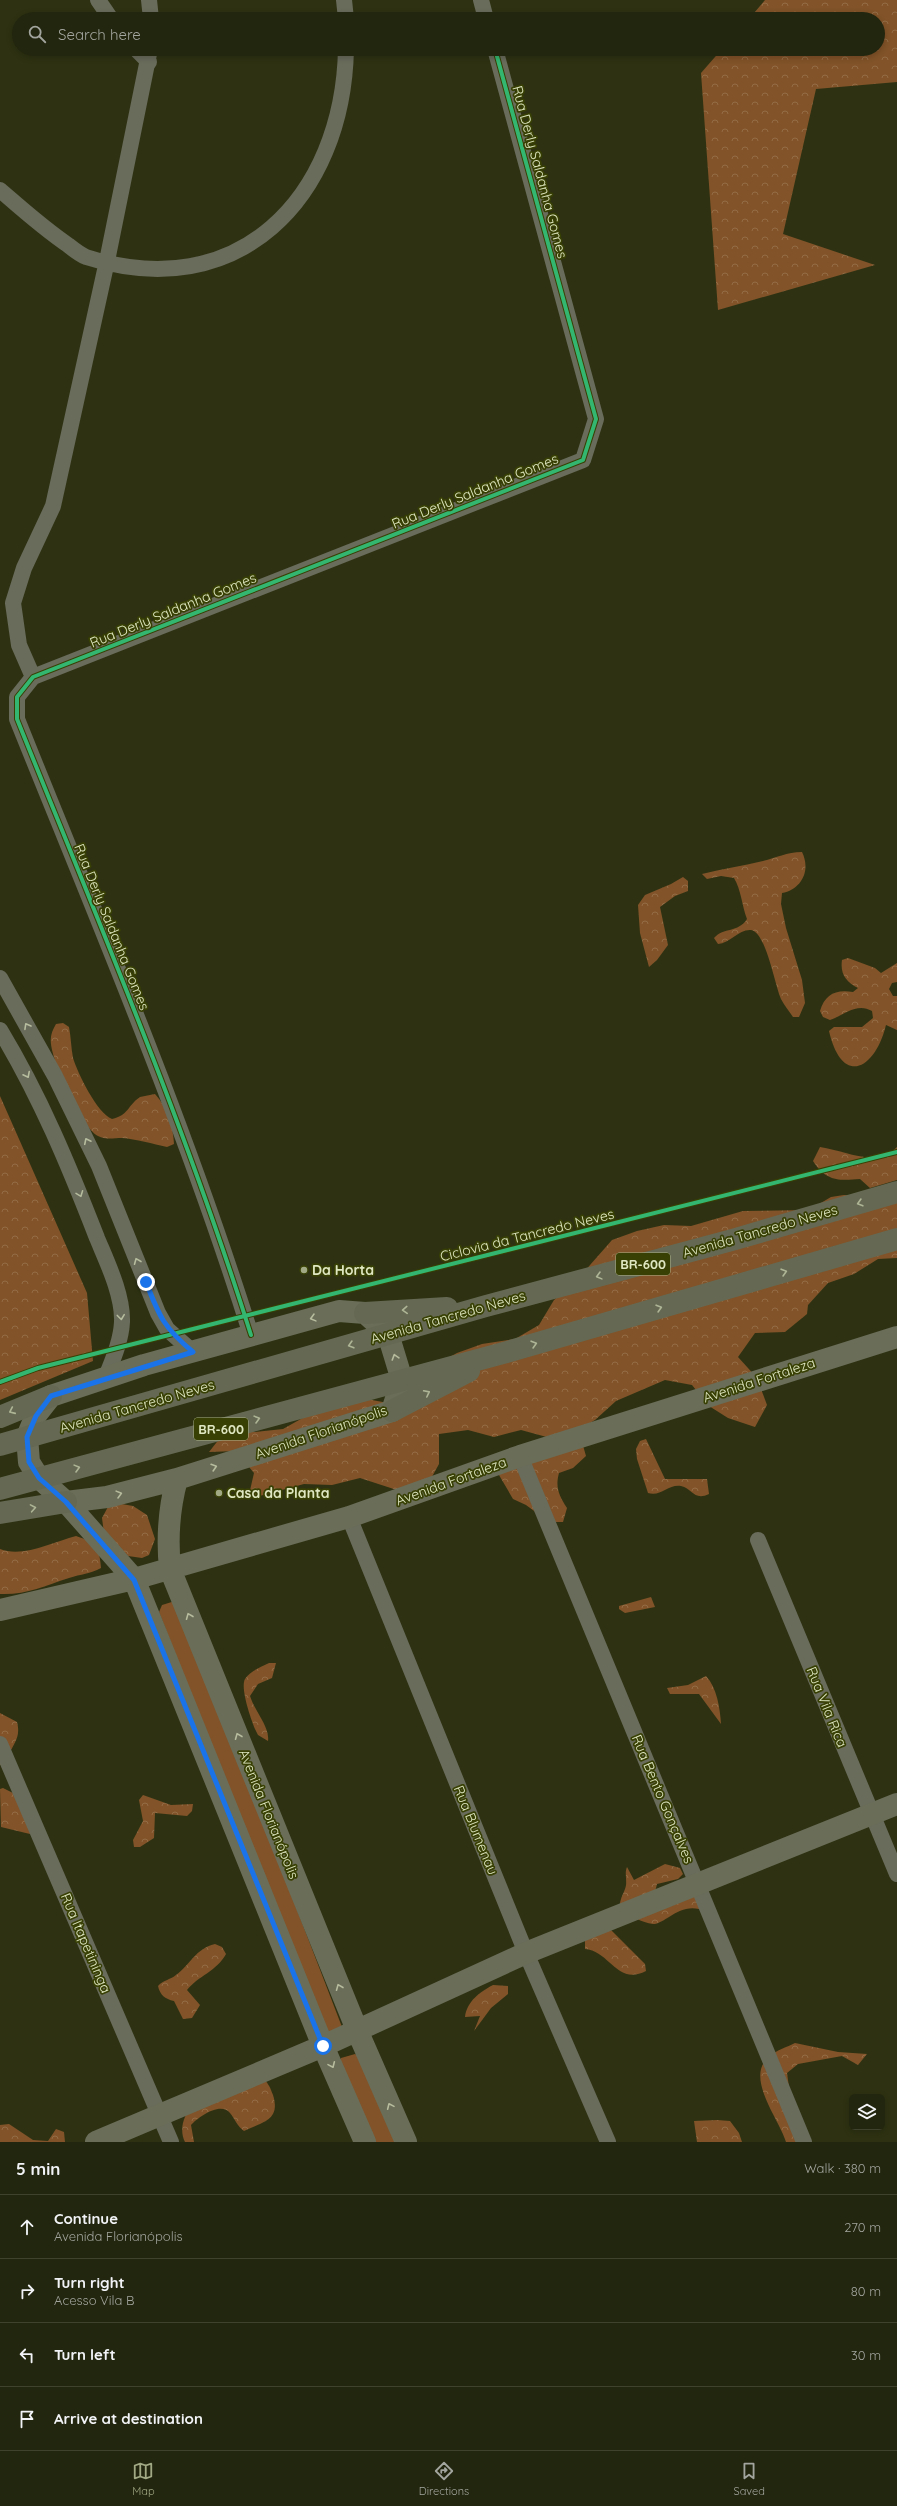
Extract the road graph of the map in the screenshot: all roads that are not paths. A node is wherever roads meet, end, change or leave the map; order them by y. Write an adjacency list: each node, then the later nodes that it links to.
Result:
1 (98, 0): 5 (street)
2 (148, 0): 6 (street)
3 (344, 0): 7 (street)
4 (481, 0): 8 (street)
5 (106, 12)
6 (150, 12)
7 (345, 12)
8 (484, 12)
9 (150, 56): 13 (street)
10 (345, 56): 13 (street)
11 (497, 56): 14 (street, Rua Derly Saldanha Gomes)
12 (0, 190): 13 (street)
13 (108, 261): 14 (street)
14 (33, 677): 22 (street, Rua Derly Saldanha Gomes)
15 (0, 978): 24 (street, one-way to 15)
16 (0, 1030): 26 (street, one-way to 26)
17 (897, 1192): 19 (main road, Avenida Tancredo Neves / BR-600, one-way to 19)
18 (897, 1239): 25 (main road, BR-600, one-way to 18)
19 (486, 1306): 20 (main road, one-way to 20); 21 (main road, Avenida Tancredo Neves / BR-600)
20 (365, 1313): 21 (street); 22 (street, one-way to 22)
21 (388, 1334): 27 (street, one-way to 21); 31 (main road, Avenida Tancredo Neves / BR-600, one-way to 31)
22 (251, 1335): 24 (street)
23 (897, 1336): 33 (street, Avenida Fortaleza)
24 (193, 1352): 26 (street)
25 (507, 1352): 27 (main road, BR-600); 29 (main road, one-way to 25)
26 (106, 1377): 28 (street)
27 (402, 1380): 29 (street, Avenida Florianópolis); 34 (main road, BR-600, one-way to 27)
28 (51, 1396): 30 (main road, one-way to 30); 31 (street)
29 (392, 1411): 35 (street, Avenida Florianópolis, one-way to 29)
30 (0, 1417)
31 (27, 1437): 32 (main road, Avenida Tancredo Neves / BR-600); 34 (street)
32 (0, 1445)
33 (520, 1456): 39 (street, Avenida Fortaleza); 48 (street, Rua Bento Gonçalves)
34 (39, 1478): 36 (main road, BR-600); 37 (street)
35 (176, 1479): 37 (street, Avenida Florianópolis, one-way to 35); 41 (street, Avenida Florianópolis)
36 (0, 1489)
37 (66, 1502): 38 (main road, one-way to 37); 42 (street)
38 (0, 1513)
39 (349, 1517): 41 (street, Avenida Fortaleza); 49 (street, Rua Blumenau)
40 (758, 1540): 46 (street, Rua Vila Rica)
41 (170, 1569): 42 (street, Avenida Fortaleza); 50 (street, Avenida Florianópolis, one-way to 41)
42 (134, 1580): 43 (street, Avenida Fortaleza); 51 (street)
43 (0, 1610)
44 (0, 1744): 52 (street, Rua Itapetininga)
45 (897, 1804): 46 (street)
46 (871, 1814): 47 (street, Rua Vila Rica); 48 (street)
47 (897, 1874)
48 (698, 1883): 49 (street); 58 (street, Rua Bento Gonçalves)
49 (526, 1953): 50 (street); 57 (street, Rua Blumenau)
50 (357, 2030): 51 (street); 56 (street, Avenida Florianópolis, one-way to 50)
51 (323, 2046): 52 (street); 55 (street, one-way to 55)
52 (160, 2116): 53 (street); 54 (street, Rua Itapetininga)
53 (96, 2142)
54 (171, 2142)
55 (365, 2142)
56 (406, 2142)
57 (608, 2142)
58 (804, 2142)

